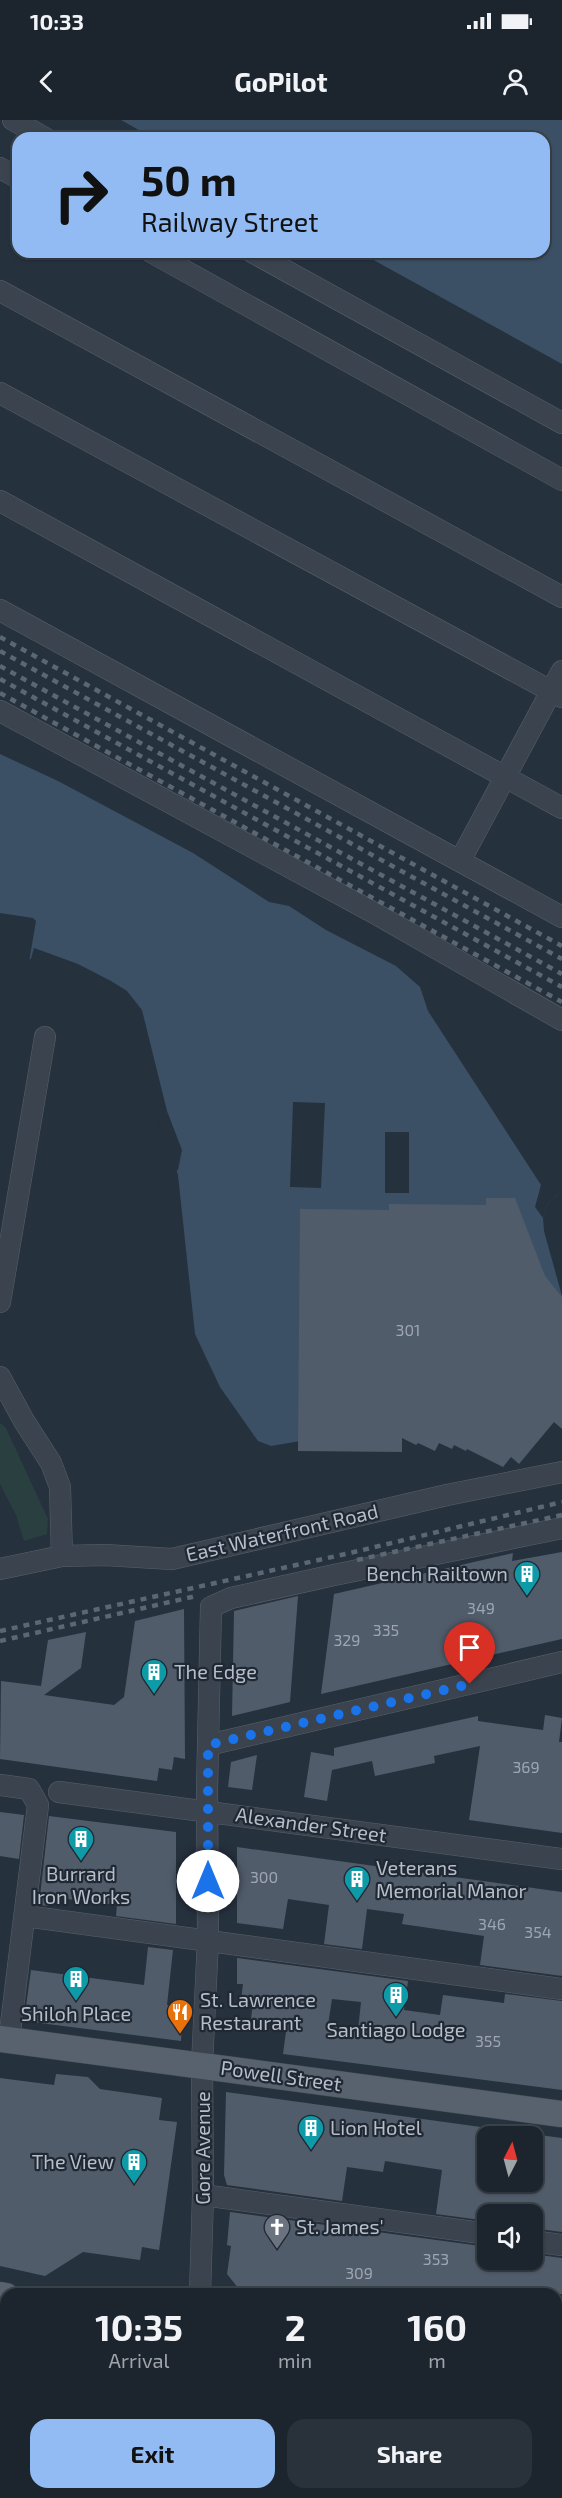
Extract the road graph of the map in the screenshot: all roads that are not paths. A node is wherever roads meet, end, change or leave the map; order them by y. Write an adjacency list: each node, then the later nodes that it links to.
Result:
1 (13, 120): 2 (street)
2 (34, 132)
3 (162, 258): 8 (street)
4 (263, 258): 7 (street)
5 (0, 291): 10 (street)
6 (0, 393): 13 (street)
7 (562, 423)
8 (562, 480)
9 (0, 501): 15 (street)
10 (562, 597)
11 (0, 610): 17 (street)
12 (562, 671): 13 (street)
13 (557, 694): 15 (street)
14 (0, 711): 19 (street)
15 (504, 776): 16 (street); 17 (street)
16 (562, 808)
17 (460, 861): 18 (street)
18 (562, 917)
19 (562, 1020)
20 (45, 1037): 21 (street)
21 (5, 1241): 22 (street)
22 (0, 1302)
23 (0, 1377): 26 (street)
24 (562, 1472): 26 (street, East Waterfront Road)
25 (562, 1528): 29 (street, Gore Avenue)
26 (62, 1556): 27 (street, East Waterfront Road)
27 (0, 1569)
28 (562, 1662): 29 (street)
29 (208, 1745): 32 (street, Gore Avenue)
30 (0, 1785): 34 (street)
31 (59, 1792): 32 (street, Alexander Street)
32 (207, 1810): 33 (street, Alexander Street); 35 (street, Gore Avenue)
33 (562, 1859)
34 (25, 1916): 35 (street); 37 (street)
35 (208, 1940): 36 (street); 38 (street, Gore Avenue)
36 (562, 1989)
37 (5, 2039): 38 (main road, Powell Street)
38 (202, 2065): 39 (main road, Powell Street); 40 (street, Gore Avenue)
39 (562, 2114)
40 (203, 2195): 41 (street); 44 (street, Gore Avenue)
41 (477, 2232)
42 (543, 2242): 43 (street)
43 (562, 2245)
44 (200, 2288)

